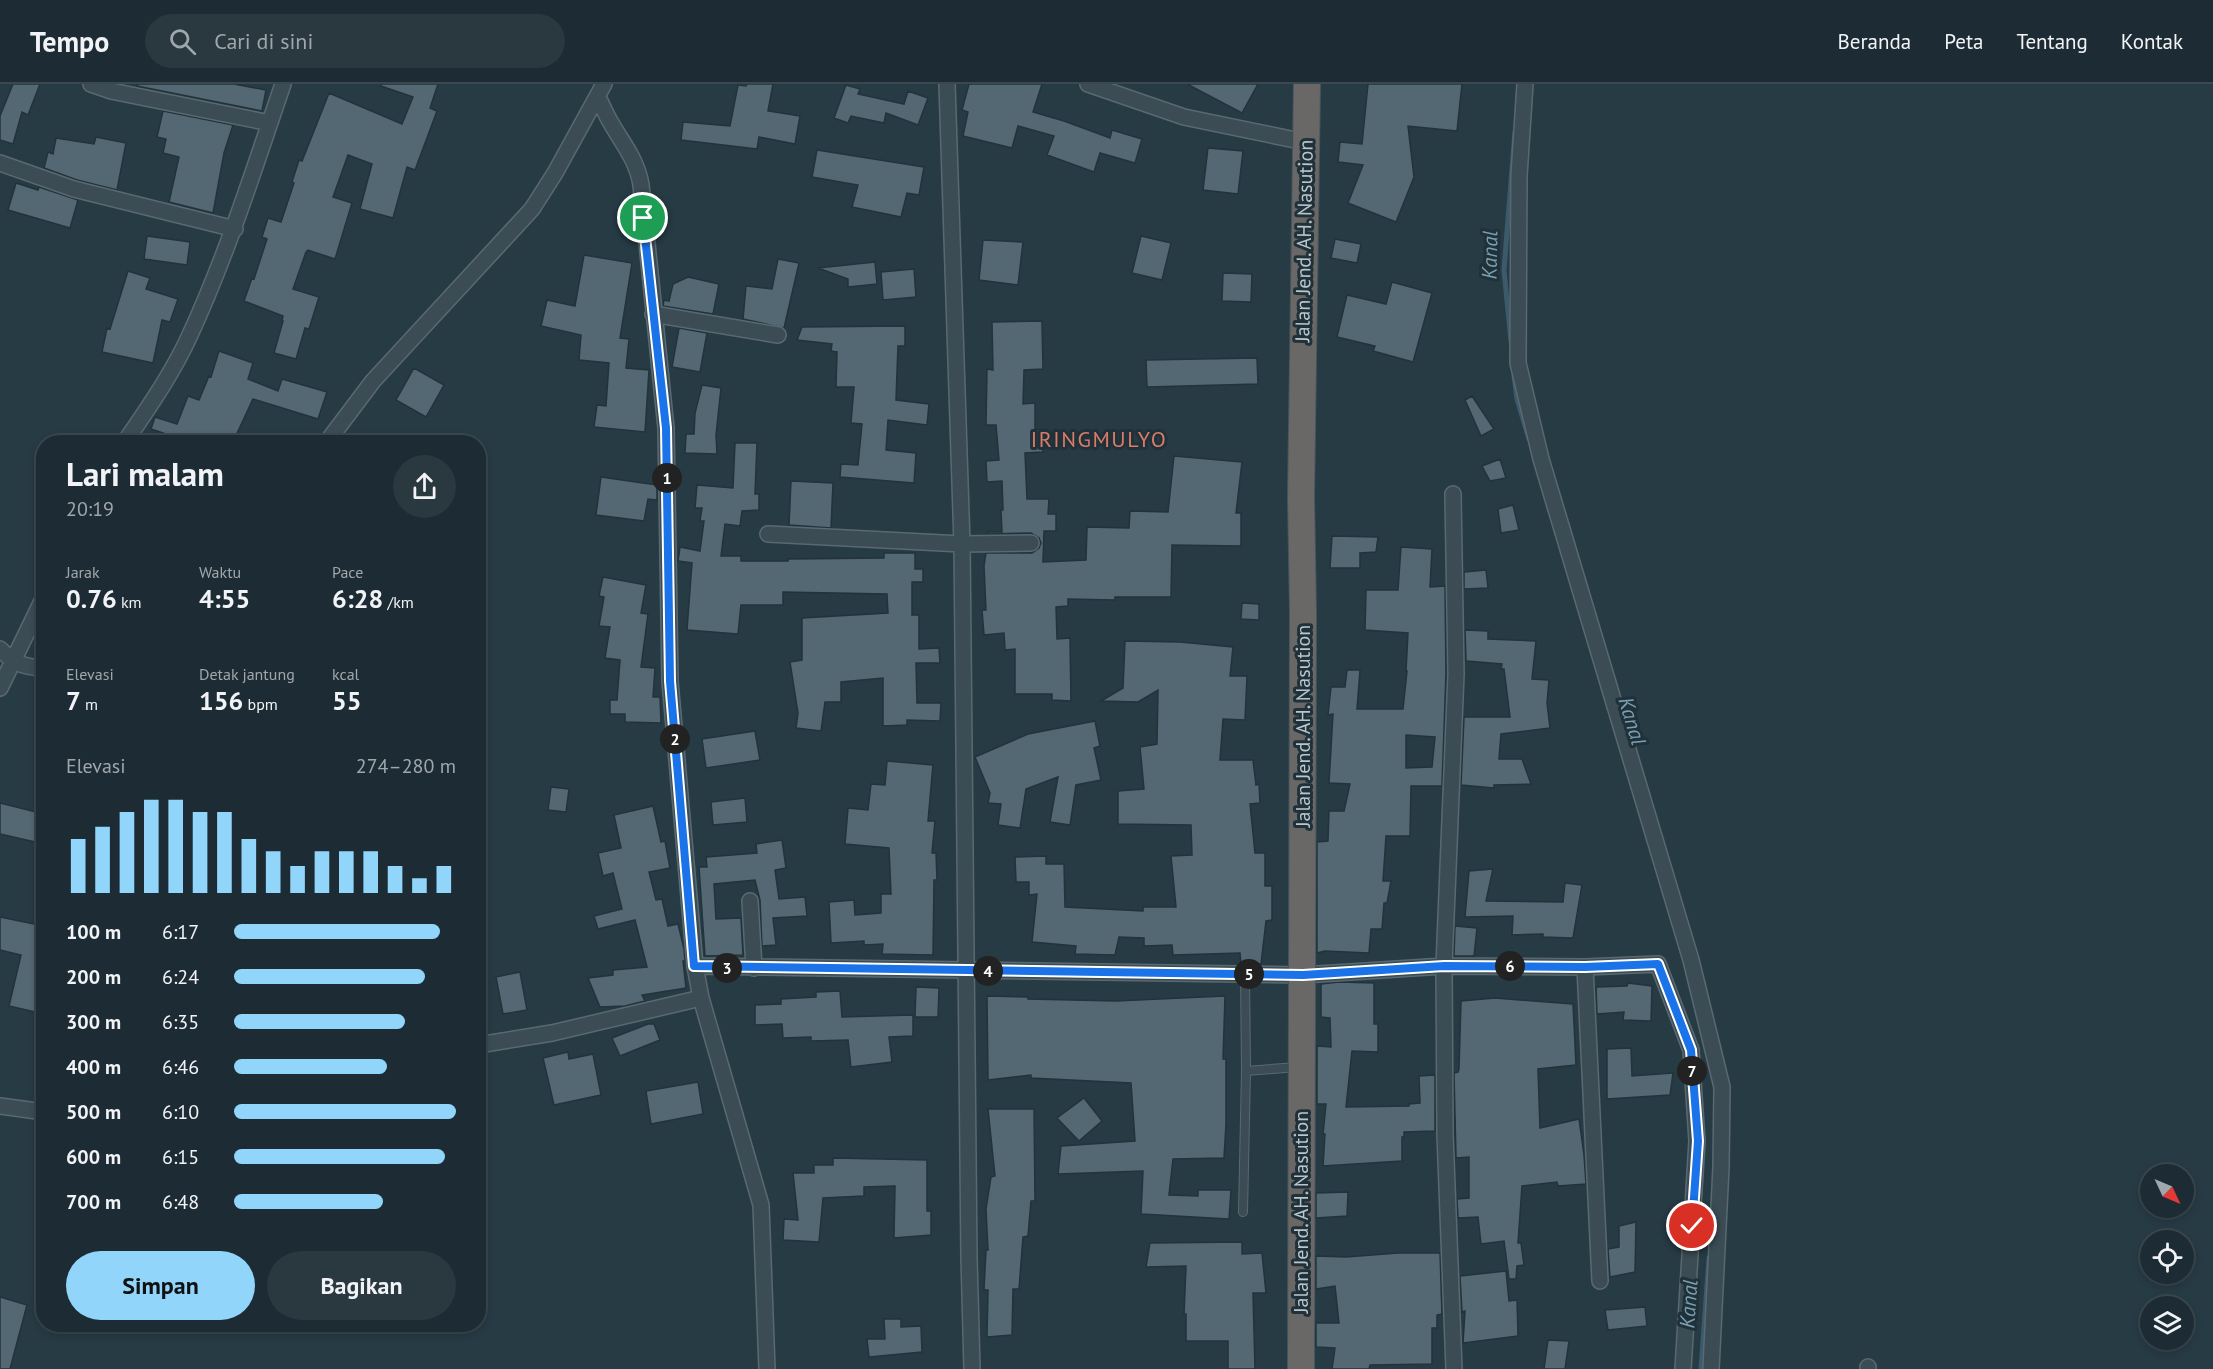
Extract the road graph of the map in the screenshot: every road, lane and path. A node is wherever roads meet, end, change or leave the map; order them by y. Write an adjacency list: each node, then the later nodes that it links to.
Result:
1 (91, 84): 8 (street)
2 (283, 84): 8 (street)
3 (947, 84): 19 (street)
4 (1088, 84): 9 (street)
5 (1307, 84): 9 (highway, Jalan Jend. AH. Nasution)
6 (1525, 84): 46 (street)
7 (601, 90): 12 (street); 15 (street)
8 (270, 123): 11 (street)
9 (1305, 142): 32 (highway, Jalan Jend. AH. Nasution)
10 (0, 163): 11 (street)
11 (235, 229): 14 (street)
12 (653, 314): 13 (street); 26 (street)
13 (778, 335)
14 (130, 435)
15 (332, 435)
16 (1453, 494): 27 (street)
17 (768, 534): 19 (street)
18 (1031, 543): 19 (street)
19 (962, 544): 30 (street)
20 (36, 614): 22 (street)
21 (0, 649): 22 (street)
22 (13, 662): 23 (street); 24 (street)
23 (36, 667)
24 (0, 688)
25 (750, 901): 29 (street)
26 (694, 966): 29 (street); 33 (street)
27 (1444, 966): 28 (street); 32 (street); 44 (street)
28 (1585, 967): 40 (street); 45 (street)
29 (754, 968): 30 (street)
30 (967, 971): 31 (street); 42 (street)
31 (1245, 974): 32 (street); 36 (lane)
32 (1303, 975): 35 (highway, Jalan Jend. AH. Nasution)
33 (700, 998): 34 (street); 41 (street)
34 (486, 1044)
35 (1301, 1067): 36 (lane); 43 (highway, Jalan Jend. AH. Nasution)
36 (1246, 1071): 39 (lane)
37 (0, 1106): 38 (street)
38 (36, 1111)
39 (1243, 1212)
40 (1600, 1281)
41 (767, 1369)
42 (972, 1369)
43 (1301, 1369)
44 (1454, 1369)
45 (1683, 1369)
46 (1711, 1369)

